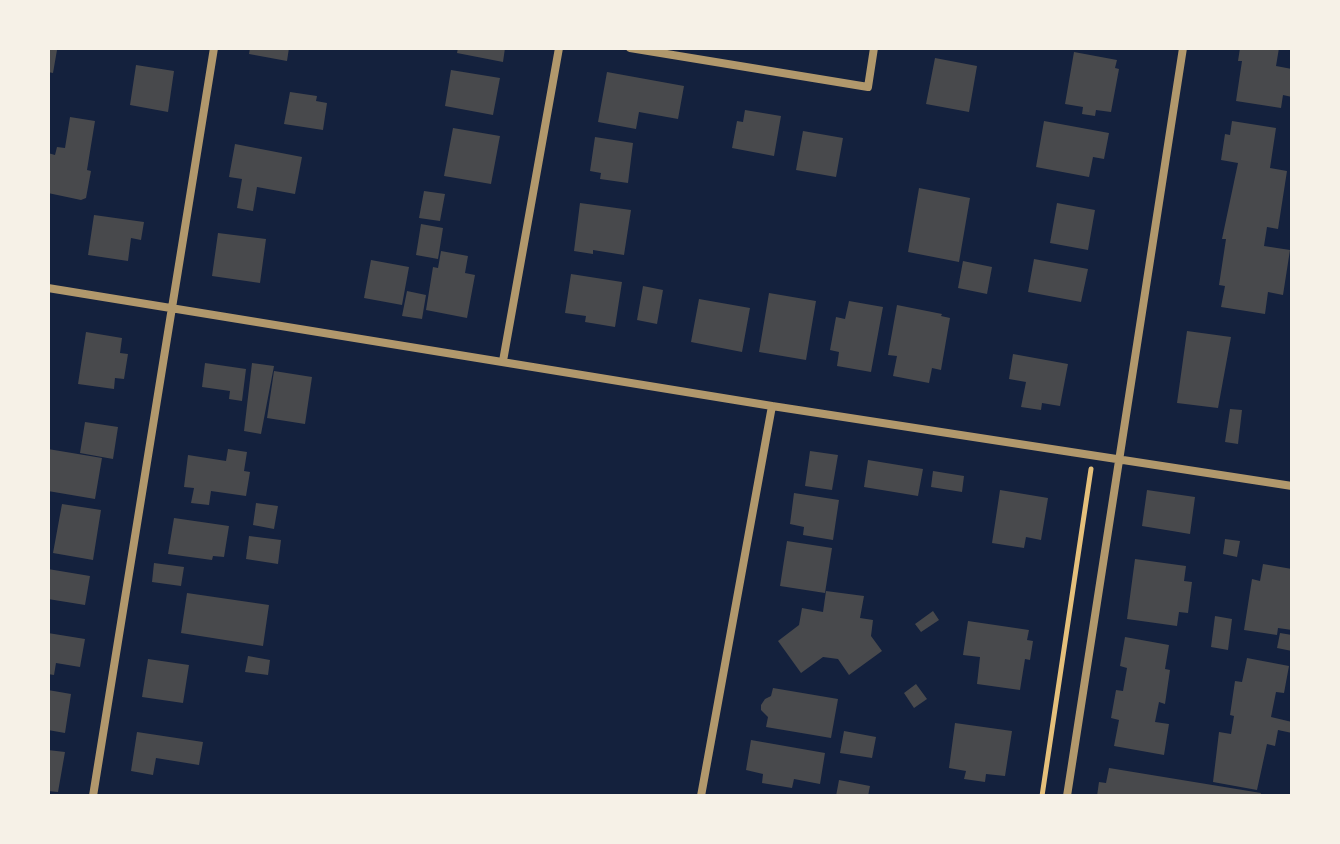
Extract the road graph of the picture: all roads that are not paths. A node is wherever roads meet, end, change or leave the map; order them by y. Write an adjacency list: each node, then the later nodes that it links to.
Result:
1 (214, 48): 7 (street)
2 (559, 48): 8 (street)
3 (630, 48): 4 (street)
4 (874, 48)
5 (1183, 48): 10 (street)
6 (48, 288): 7 (street)
7 (173, 307): 8 (street); 12 (street)
8 (503, 361): 9 (street)
9 (772, 406): 10 (street); 13 (street)
10 (1118, 457): 11 (street); 14 (street)
11 (1292, 486)
12 (93, 796)
13 (701, 796)
14 (1067, 796)

